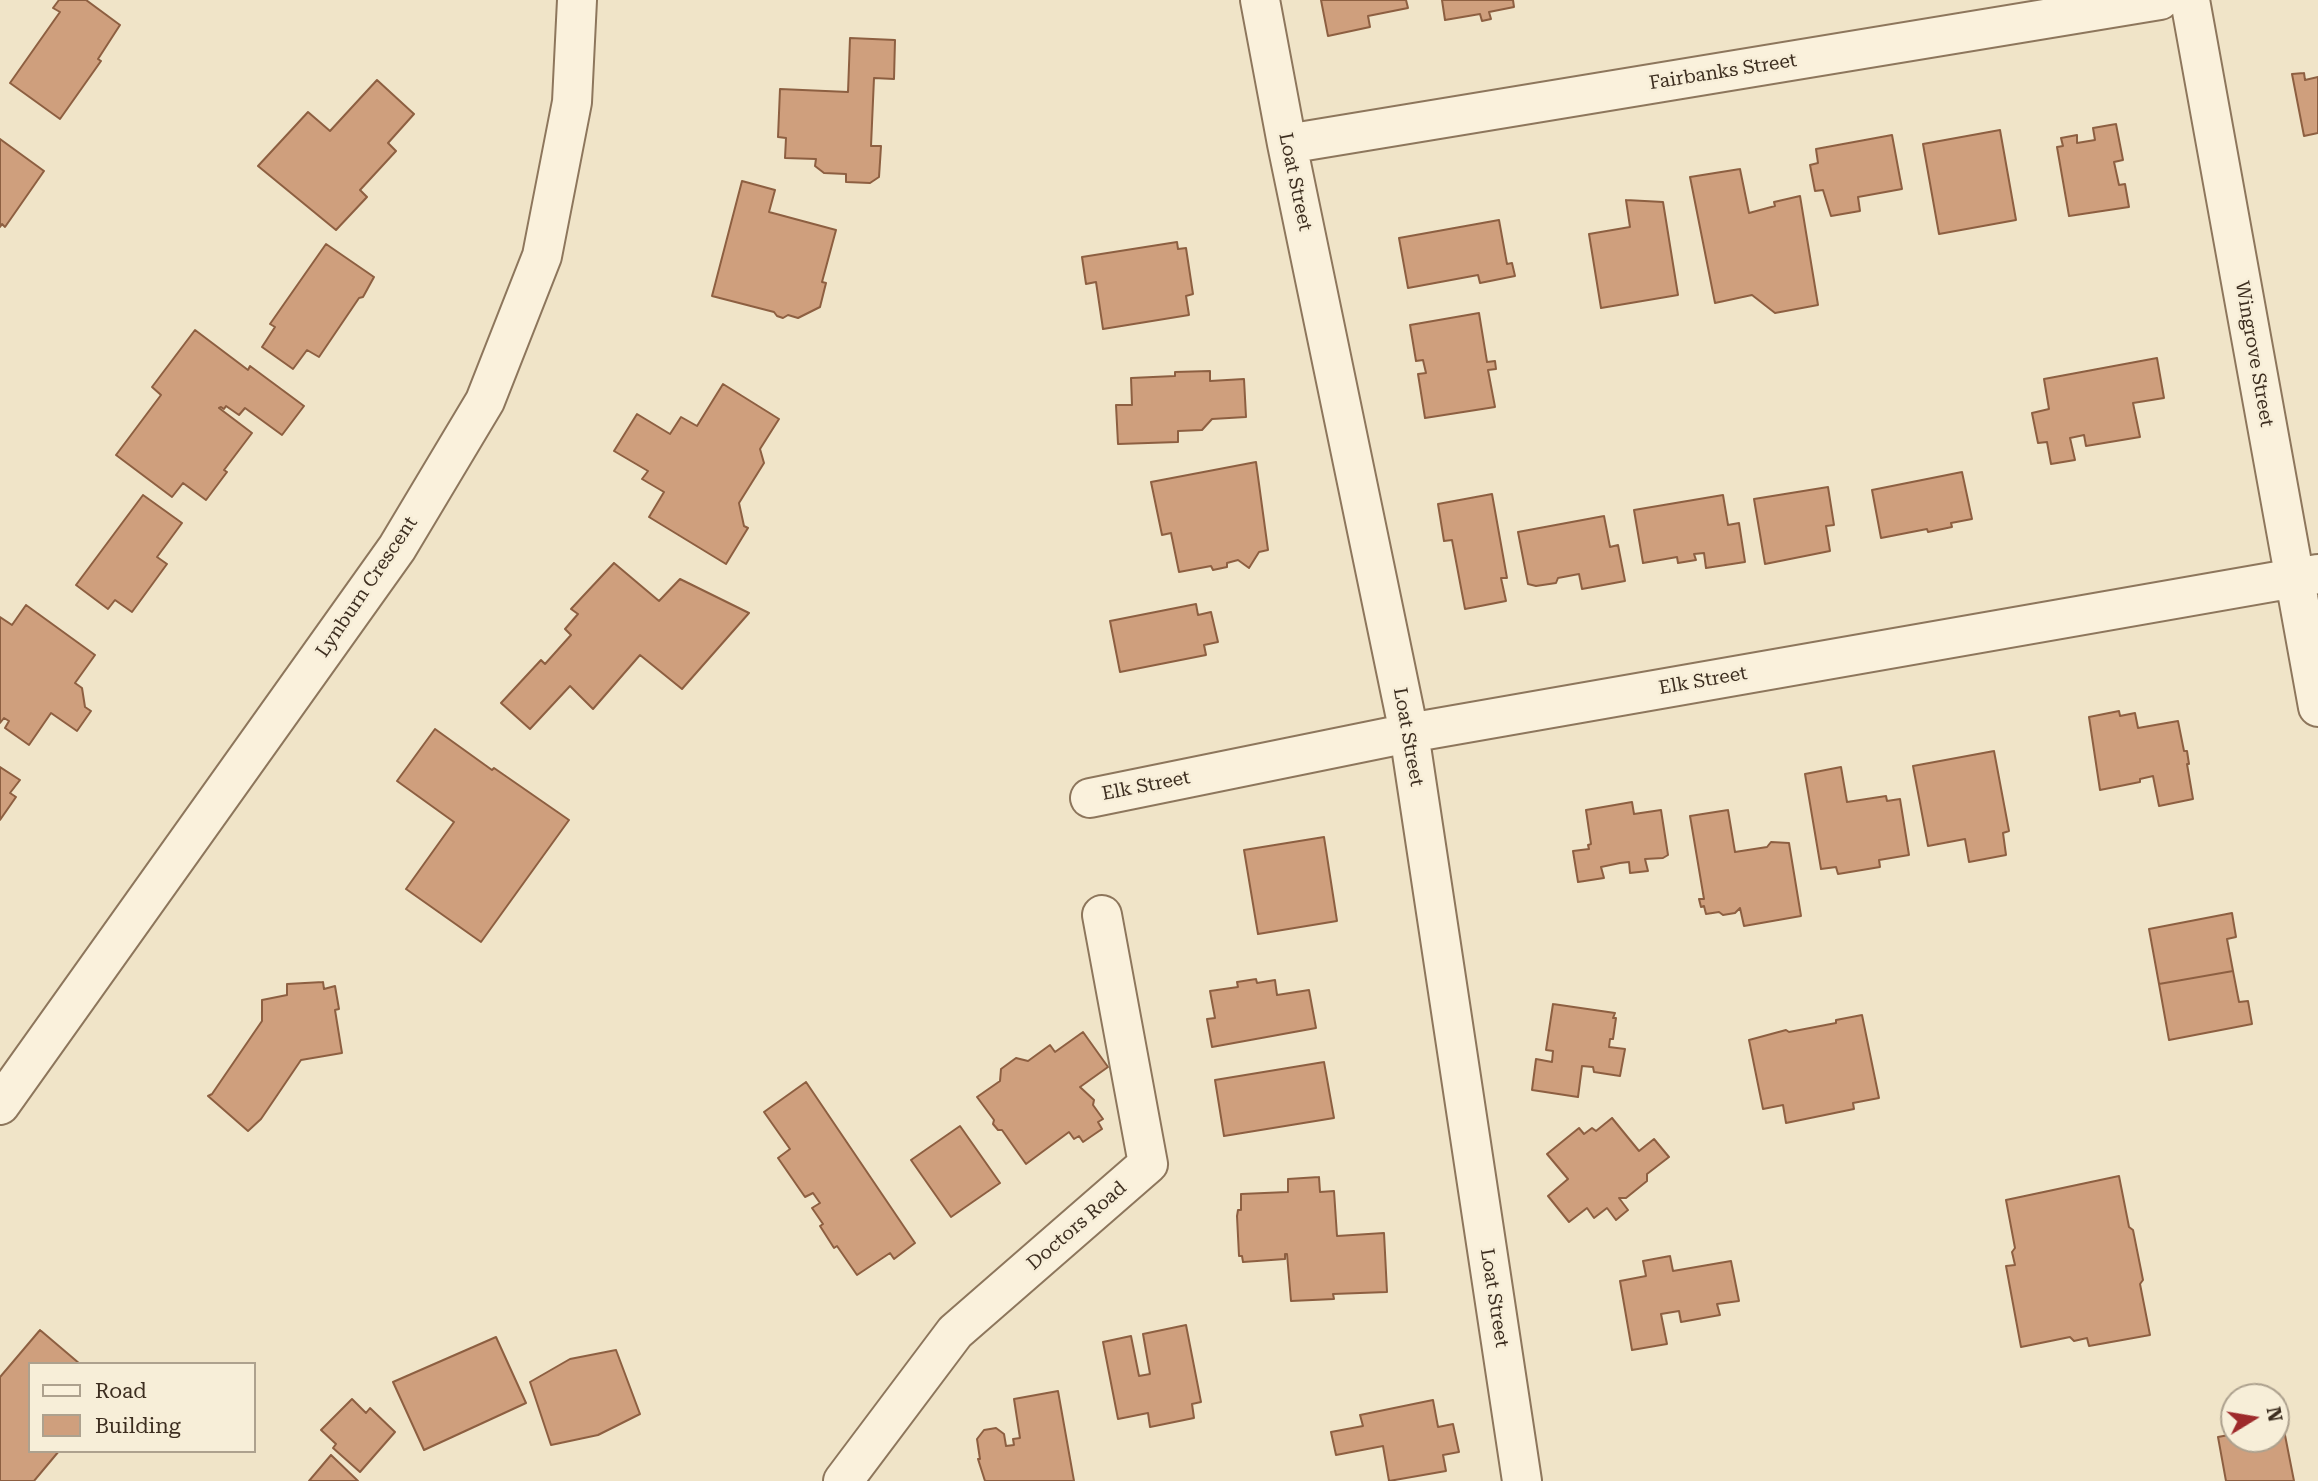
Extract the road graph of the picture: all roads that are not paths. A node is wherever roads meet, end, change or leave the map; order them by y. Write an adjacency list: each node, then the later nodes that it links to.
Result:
1 (577, 0): 11 (street, Lynburn Crescent)
2 (1260, 0): 5 (street, Loat Street)
3 (2160, 0): 5 (street, Fairbanks Street)
4 (2190, 0): 6 (street, Wingrove Street)
5 (1287, 144): 8 (street, Loat Street)
6 (2307, 576): 7 (street, Wingrove Street); 8 (street, Elk Street)
7 (2318, 708)
8 (1409, 733): 9 (street, Elk Street); 13 (street, Loat Street)
9 (1090, 798)
10 (1102, 915): 12 (street, Doctors Road)
11 (0, 1105)
12 (844, 1481)
13 (1522, 1481)

